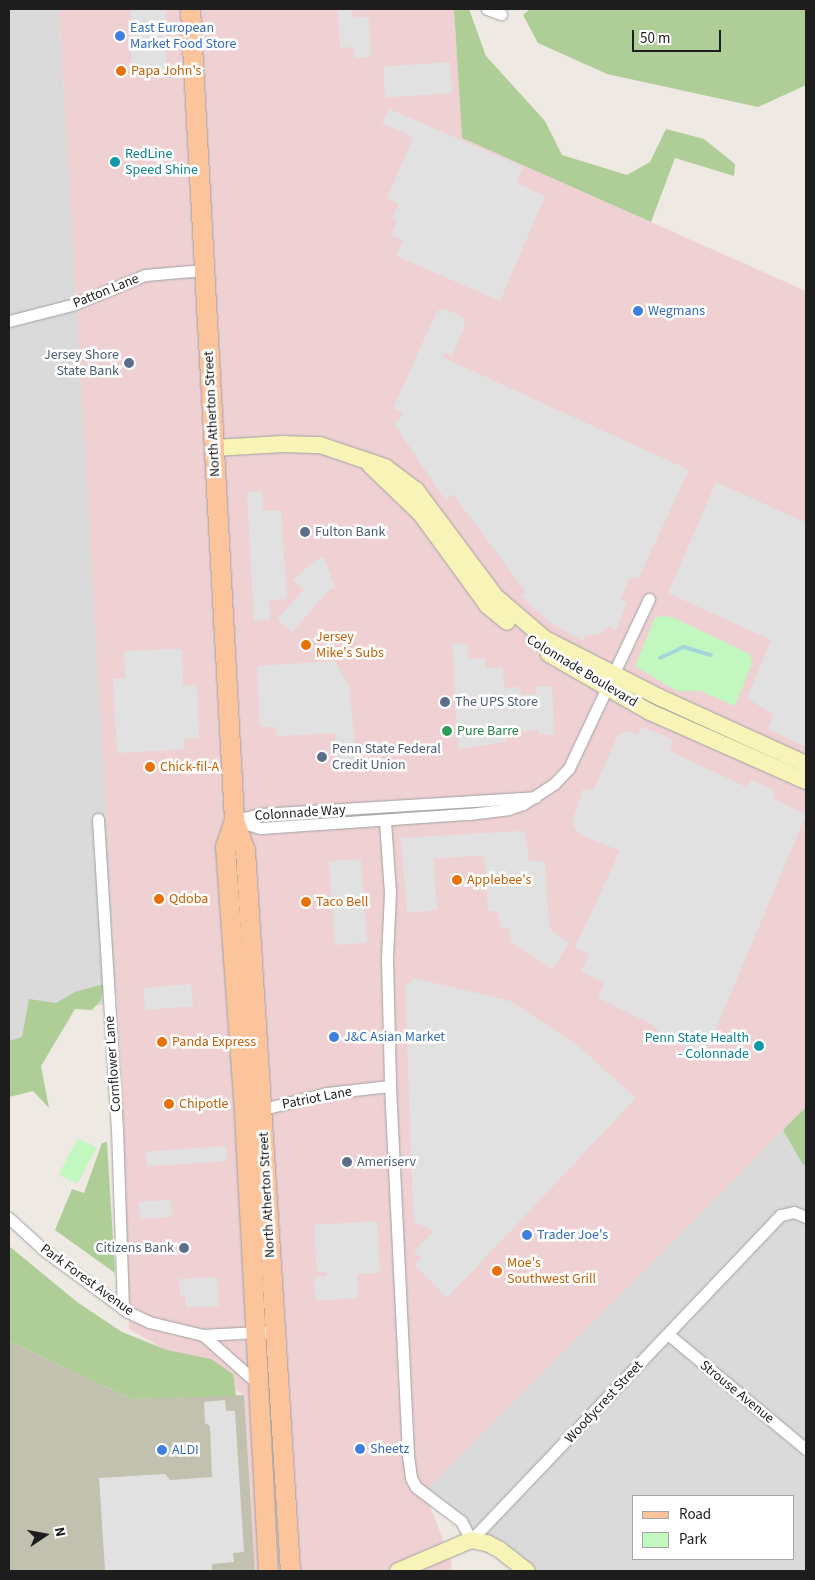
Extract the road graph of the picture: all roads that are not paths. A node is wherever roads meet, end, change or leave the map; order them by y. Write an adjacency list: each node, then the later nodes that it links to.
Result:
1 (190, 9): 4 (main road, North Atherton Street)
2 (487, 9): 3 (street)
3 (501, 14)
4 (204, 270): 5 (street, Patton Lane); 6 (main road, North Atherton Street)
5 (9, 321)
6 (214, 448): 8 (street, Colonnade Boulevard); 14 (main road, North Atherton Street)
7 (649, 600): 8 (street, Colonnade Way)
8 (612, 682): 9 (street, Colonnade Boulevard); 10 (street, Colonnade Boulevard); 11 (street, Colonnade Way)
9 (806, 764)
10 (806, 781)
11 (535, 797): 12 (street, Colonnade Way); 15 (street, Colonnade Way)
12 (458, 802): 14 (street, Colonnade Way); 15 (street, Colonnade Way)
13 (98, 819): 21 (street, Cornflower Lane)
14 (234, 820): 15 (street, Colonnade Way); 17 (main road, North Atherton Street); 18 (main road, North Atherton Street)
15 (385, 821): 16 (street)
16 (390, 1086): 17 (street, Patriot Lane); 28 (street)
17 (262, 1109): 18 (street, Patriot Lane); 22 (main road, North Atherton Street)
18 (244, 1114): 23 (main road, North Atherton Street)
19 (806, 1217): 25 (street, Woodycrest Street)
20 (9, 1218): 21 (street, Park Forest Avenue)
21 (123, 1308): 24 (street, Park Forest Avenue)
22 (276, 1331): 23 (street, Park Forest Avenue); 30 (main road, North Atherton Street)
23 (254, 1333): 24 (street, Park Forest Avenue); 26 (main road, North Atherton Street)
24 (203, 1335): 26 (street)
25 (669, 1335): 27 (street, Strouse Avenue); 28 (street, Woodycrest Street)
26 (258, 1383): 29 (main road, North Atherton Street)
27 (806, 1449)
28 (471, 1540): 31 (street, Woodycrest Street); 32 (street)
29 (268, 1571)
30 (290, 1571)
31 (398, 1571)
32 (527, 1571)

